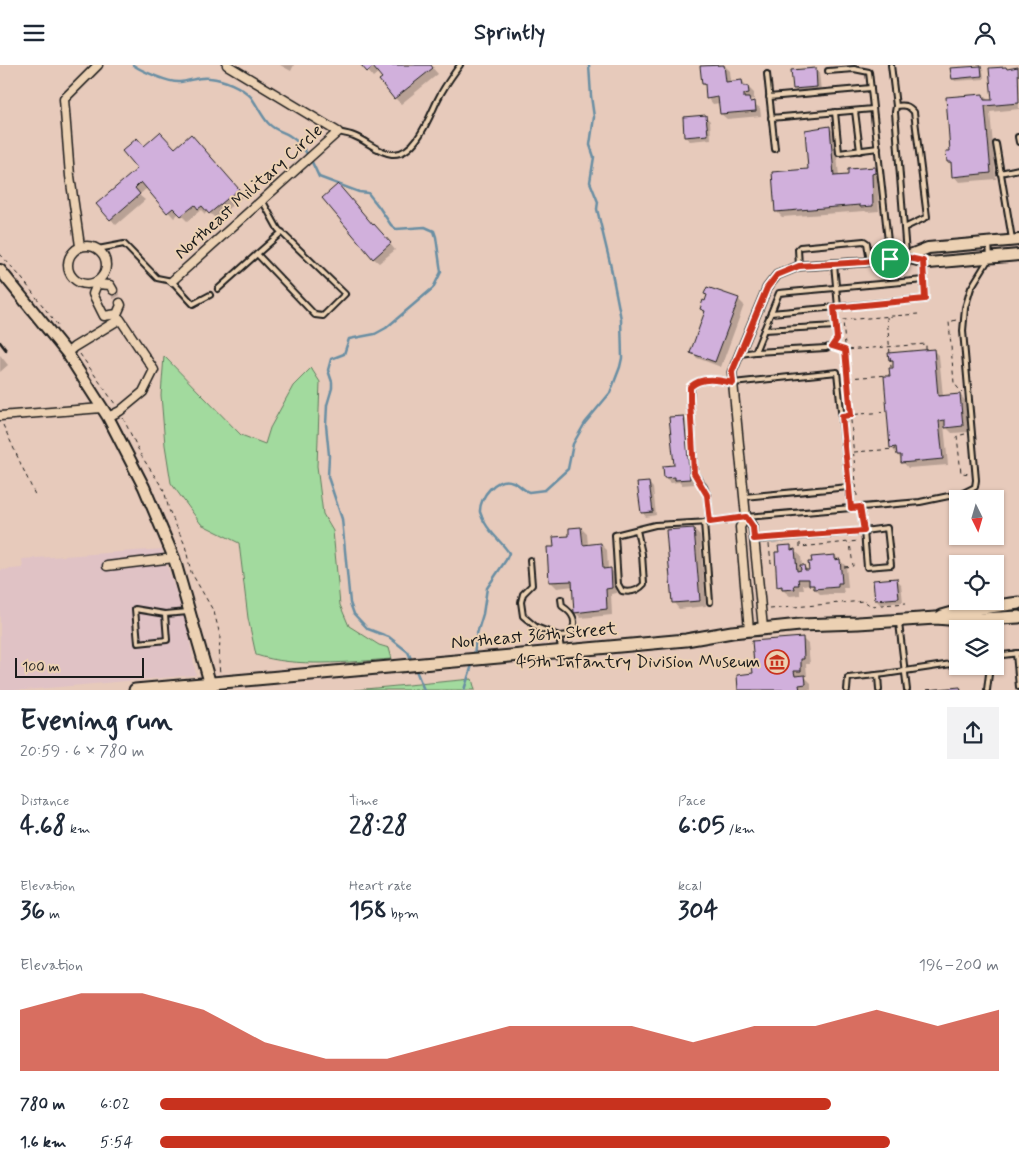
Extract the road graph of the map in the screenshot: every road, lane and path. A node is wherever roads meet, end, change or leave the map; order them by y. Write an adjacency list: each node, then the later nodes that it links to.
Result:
1 (98, 65): 26 (street)
2 (227, 65): 14 (street, Northeast Military Circle)
3 (460, 65): 14 (lane)
4 (891, 65): 9 (lane)
5 (828, 71): 7 (lane)
6 (766, 74): 8 (lane)
7 (871, 88): 8 (lane); 10 (lane)
8 (769, 97): 13 (lane)
9 (896, 106): 22 (lane); 22 (lane)
10 (874, 109): 11 (lane); 16 (lane)
11 (855, 111): 12 (lane); 18 (lane)
12 (835, 113): 13 (lane); 18 (lane)
13 (771, 118): 17 (lane)
14 (338, 132): 21 (street, Northeast Military Circle)
15 (996, 144): 20 (lane)
16 (878, 148): 18 (lane); 32 (lane)
17 (775, 149)
18 (860, 151)
19 (1019, 169): 20 (lane)
20 (1000, 173): 24 (lane)
21 (262, 200): 23 (lane); 39 (street, Northeast Military Circle)
22 (904, 228): 30 (lane)
23 (282, 232): 28 (lane); 28 (lane)
24 (1016, 241): 25 (street)
25 (989, 243): 30 (street); 31 (lane)
26 (80, 246): 27 (street); 40 (street)
27 (98, 249): 39 (lane); 40 (street)
28 (257, 254): 42 (lane)
29 (1019, 255): 31 (street)
30 (905, 257): 32 (street); 33 (street)
31 (990, 257): 33 (street); 51 (lane)
32 (890, 259): 34 (street)
33 (923, 261): 38 (lane)
34 (870, 262): 35 (street); 36 (lane)
35 (834, 264): 36 (street); 41 (lane)
36 (799, 266): 60 (street)
37 (0, 270): 59 (street)
38 (924, 280): 41 (lane); 46 (lane)
39 (172, 281): 44 (lane)
40 (97, 283): 43 (street); 49 (street)
41 (836, 288): 46 (lane); 47 (lane)
42 (218, 289)
43 (113, 290)
44 (210, 295)
45 (120, 303): 49 (street)
46 (836, 307): 47 (lane); 52 (lane)
47 (771, 313): 53 (lane)
48 (918, 314): 50 (path)
49 (119, 316): 59 (street); 66 (street)
50 (887, 317): 55 (path); 57 (path)
51 (964, 318): 65 (path); 79 (lane)
52 (836, 326): 53 (lane); 54 (lane)
53 (764, 330): 58 (lane)
54 (833, 345): 57 (path); 58 (lane)
55 (889, 347): 56 (path); 57 (path); 61 (path)
56 (926, 349)
57 (845, 350): 63 (path)
58 (755, 352): 60 (lane)
59 (67, 353): 66 (street)
60 (740, 354): 64 (street)
61 (891, 367)
62 (889, 375): 63 (path)
63 (848, 378): 68 (path)
64 (733, 383): 69 (lane); 78 (street); 83 (lane)
65 (962, 393)
66 (105, 412): 70 (street); 91 (street)
67 (886, 412): 68 (path)
68 (851, 415): 69 (path); 73 (path)
69 (842, 416): 75 (lane)
70 (0, 417): 77 (path)
71 (965, 434): 74 (path)
72 (895, 449): 73 (path)
73 (854, 452): 76 (path)
74 (971, 474)
75 (849, 487): 78 (lane); 80 (lane)
76 (858, 496)
77 (36, 497)
78 (744, 497): 81 (street)
79 (860, 507): 80 (lane); 85 (lane)
80 (851, 508): 81 (lane)
81 (746, 517): 83 (lane); 86 (street); 107 (street)
82 (704, 522): 83 (lane); 84 (lane); 97 (lane)
83 (710, 522)
84 (637, 530): 84 (lane)
85 (864, 531): 86 (lane); 88 (lane); 88 (lane)
86 (754, 539): 100 (street)
87 (799, 541): 89 (path)
88 (865, 541): 89 (path)
89 (850, 542): 95 (path)
90 (769, 543): 93 (path)
91 (174, 558): 94 (street); 101 (street)
92 (530, 560): 108 (lane)
93 (773, 562)
94 (107, 566)
95 (844, 567)
96 (561, 599): 108 (lane)
97 (710, 602)
98 (906, 603): 100 (path)
99 (1019, 603): 104 (main road, Northeast 36th Street)
100 (761, 610): 106 (street)
101 (190, 612): 102 (lane); 116 (street)
102 (165, 614): 102 (lane)
103 (1019, 617): 104 (main road, Northeast 36th Street)
104 (936, 618): 105 (main road, Northeast 36th Street)
105 (899, 621): 106 (main road, Northeast 36th Street); 113 (lane)
106 (763, 628): 107 (main road, Northeast 36th Street)
107 (749, 630): 109 (main road, Northeast 36th Street)
108 (560, 636): 109 (lane)
109 (561, 651): 116 (main road, Northeast 36th Street)
110 (1017, 653): 111 (lane); 117 (lane)
111 (1004, 655)
112 (949, 664): 113 (lane)
113 (904, 671): 114 (lane); 121 (lane)
114 (878, 675): 119 (lane); 120 (lane)
115 (989, 675): 122 (lane)
116 (211, 687): 118 (main road, Northeast 36th Street)
117 (1019, 687)
118 (135, 690)
119 (847, 690)
120 (879, 690)
121 (907, 690)
122 (987, 690)

